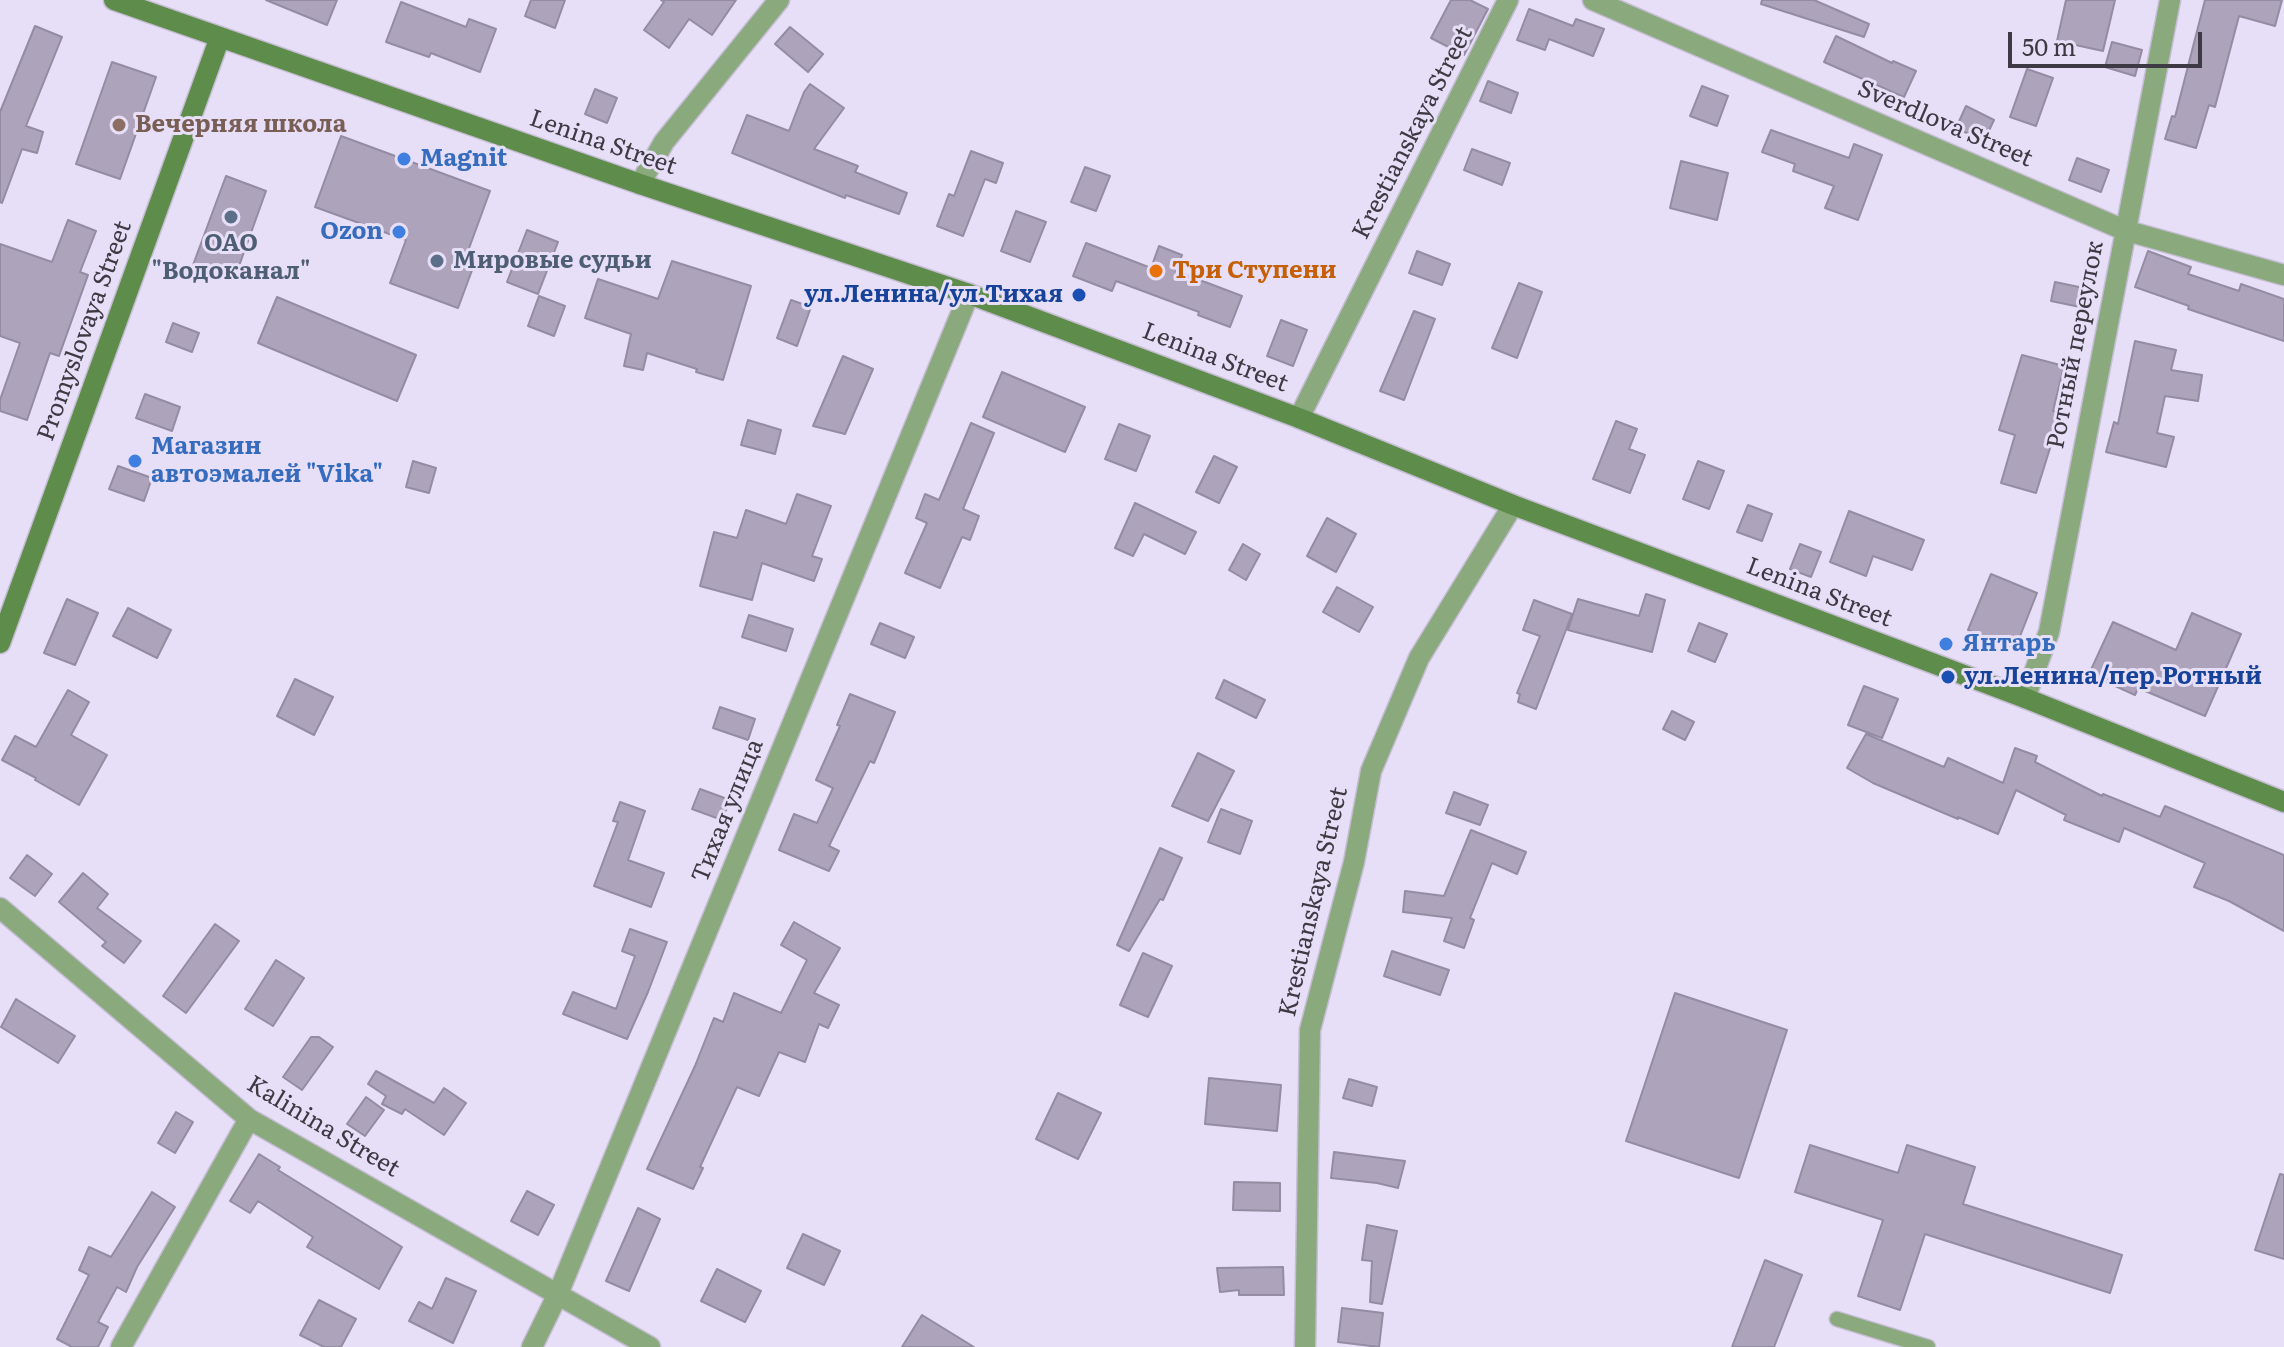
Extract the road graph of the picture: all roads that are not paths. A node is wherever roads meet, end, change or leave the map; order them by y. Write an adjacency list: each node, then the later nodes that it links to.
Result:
1 (114, 0): 6 (main road, Lenina Street)
2 (779, 0): 7 (street)
3 (1508, 0): 11 (street, Krestianskaya Street)
4 (1593, 0): 8 (street, Sverdlova Street)
5 (2170, 0): 8 (street, Ротный переулок)
6 (220, 37): 7 (main road, Lenina Street); 13 (main road, Promyslovaya Street)
7 (640, 184): 10 (main road, Lenina Street)
8 (2124, 230): 9 (street, Sverdlova Street); 14 (street, Ротный переулок)
9 (2284, 275)
10 (969, 294): 11 (main road, Lenina Street); 18 (street, Тихая улица)
11 (1299, 418): 12 (main road, Lenina Street)
12 (1513, 505): 14 (main road, Lenina Street); 23 (street, Krestianskaya Street)
13 (0, 643)
14 (2025, 698): 15 (main road, Lenina Street)
15 (2284, 802)
16 (0, 908): 17 (street, Kalinina Street)
17 (249, 1119): 18 (street, Kalinina Street); 20 (street)
18 (558, 1294): 21 (street, Тихая улица); 22 (street, Kalinina Street)
19 (1837, 1319): 24 (lane)
20 (121, 1347)
21 (532, 1347)
22 (650, 1347)
23 (1305, 1347)
24 (1928, 1347)

